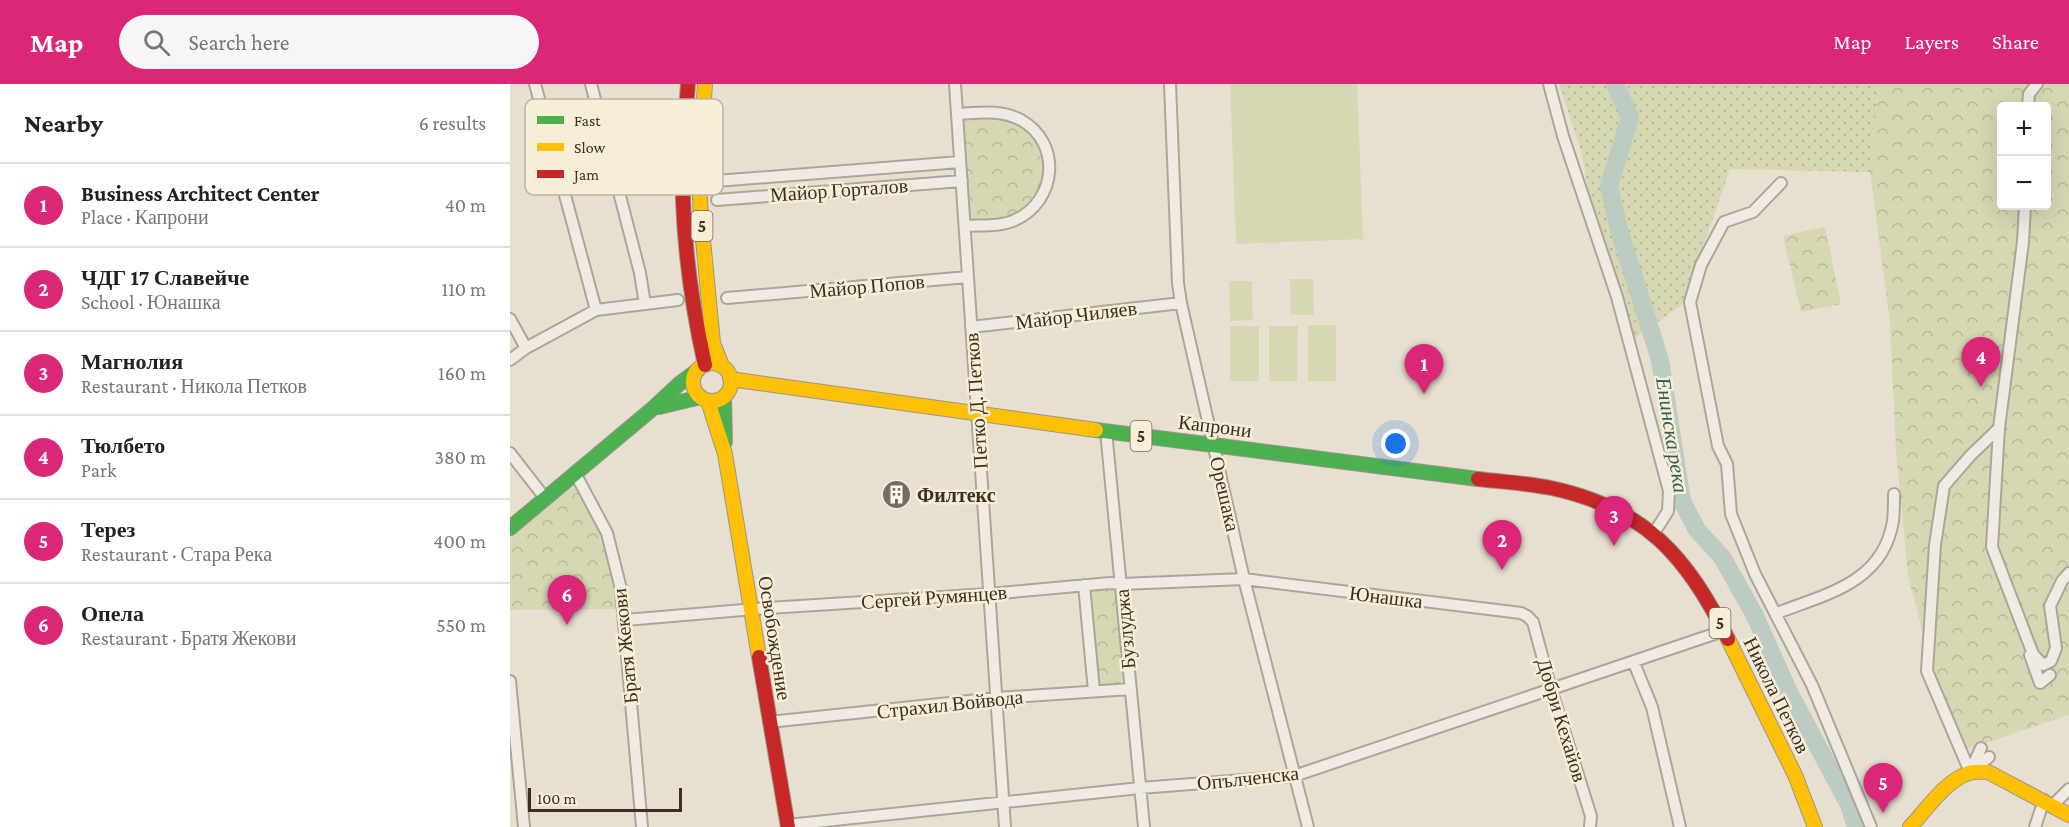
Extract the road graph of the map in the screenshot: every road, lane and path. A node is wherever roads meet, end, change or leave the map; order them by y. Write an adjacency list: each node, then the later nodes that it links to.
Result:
1 (535, 84): 9 (street)
2 (591, 84): 10 (street)
3 (687, 84): 11 (main road, 5)
4 (705, 84): 12 (main road, 5)
5 (955, 84): 14 (street, Петко Д. Петков)
6 (1170, 84): 29 (street, Орешака)
7 (1549, 84): 53 (street)
8 (2037, 84): 13 (street)
9 (539, 99)
10 (595, 99)
11 (686, 99)
12 (704, 99)
13 (2028, 102)
14 (957, 114): 15 (street, Петко Д. Петков); 25 (street)
15 (960, 162): 16 (street, Майор Горталов); 17 (street, Петко Д. Петков)
16 (723, 180)
17 (962, 181): 23 (street, Майор Горталов); 25 (street, Петко Д. Петков)
18 (1781, 183): 60 (street)
19 (565, 195): 31 (street)
20 (620, 195): 30 (street)
21 (683, 195): 37 (main road, 5)
22 (700, 195): 36 (main road, 5)
23 (717, 200)
24 (2025, 210): 43 (street)
25 (964, 226): 26 (street, Петко Д. Петков)
26 (968, 277): 27 (street, Майор Попов); 33 (street, Петко Д. Петков)
27 (727, 298)
28 (678, 300): 30 (street)
29 (1181, 303): 33 (street, Майор Чиляев); 45 (street, Орешака)
30 (645, 304): 31 (street)
31 (596, 310): 34 (street)
32 (510, 319): 34 (street)
33 (971, 327): 42 (street, Петко Д. Петков)
34 (526, 348): 35 (street)
35 (510, 360)
36 (722, 366): 37 (main road); 38 (main road, 5)
37 (701, 368): 40 (main road, 5); 41 (main road)
38 (730, 380): 39 (main road); 42 (main road, Капрони / 5)
39 (724, 397): 40 (main road); 47 (main road, Освобождение)
40 (705, 399): 41 (main road); 47 (main road, Освобождение)
41 (651, 410): 48 (main road)
42 (976, 413): 44 (main road, Капрони / 5); 58 (street, Петко Д. Петков)
43 (1999, 428): 63 (street); 74 (street)
44 (1106, 431): 45 (main road, Капрони / 5); 56 (street, Бузлуджа)
45 (1214, 445): 49 (main road, Капрони / 5); 55 (street, Орешака)
46 (510, 453): 51 (street)
47 (725, 454): 59 (main road, Освобождение)
48 (575, 473): 51 (main road); 62 (street, Братя Жекови)
49 (1551, 488): 53 (main road, Никола Петков / 5)
50 (1894, 494): 60 (street)
51 (545, 498): 52 (main road)
52 (510, 528)
53 (1654, 533): 64 (main road, Никола Петков / 5)
54 (2069, 573): 63 (street)
55 (1244, 579): 56 (street, Сергей Румянцев); 61 (street, Юнашка); 75 (street, Орешака)
56 (1121, 584): 57 (street, Сергей Румянцев); 68 (street, Бузлуджа)
57 (1084, 585): 58 (street, Сергей Румянцев); 70 (street)
58 (989, 594): 59 (street, Сергей Румянцев); 71 (street, Петко Д. Петков)
59 (751, 610): 62 (street, Сергей Румянцев); 72 (main road, Освобождение)
60 (1777, 613): 90 (street)
61 (1527, 616): 69 (street, Добри Кехайов)
62 (625, 620): 83 (street, Братя Жекови)
63 (2022, 624): 66 (street)
64 (1723, 631): 65 (street, Опълченска); 89 (main road, Никола Петков / 5)
65 (1634, 663): 69 (street, Опълченска); 88 (street)
66 (2050, 675)
67 (510, 681): 82 (street)
68 (1131, 689): 70 (street, Страхил Войвода); 76 (street, Бузлуджа)
69 (1551, 689): 75 (street, Опълченска); 87 (street, Добри Кехайов)
70 (1094, 691): 71 (street, Страхил Войвода)
71 (997, 698): 72 (street, Страхил Войвода); 78 (street, Петко Д. Петков)
72 (770, 722): 81 (main road, Освобождение)
73 (1985, 753): 74 (street)
74 (1970, 772): 79 (main road); 91 (main road)
75 (1294, 776): 76 (street, Опълченска); 86 (street, Орешака)
76 (1140, 788): 78 (street, Опълченска); 85 (street, Бузлуджа)
77 (2069, 789): 79 (street)
78 (1004, 802): 81 (street, Опълченска); 84 (street, Петко Д. Петков)
79 (2049, 803): 80 (main road); 92 (street)
80 (2069, 815)
81 (787, 826)
82 (524, 827)
83 (642, 827)
84 (1005, 827)
85 (1144, 827)
86 (1308, 827)
87 (1590, 827)
88 (1680, 827)
89 (1815, 827)
90 (1871, 827)
91 (1910, 827)
92 (2035, 827)

